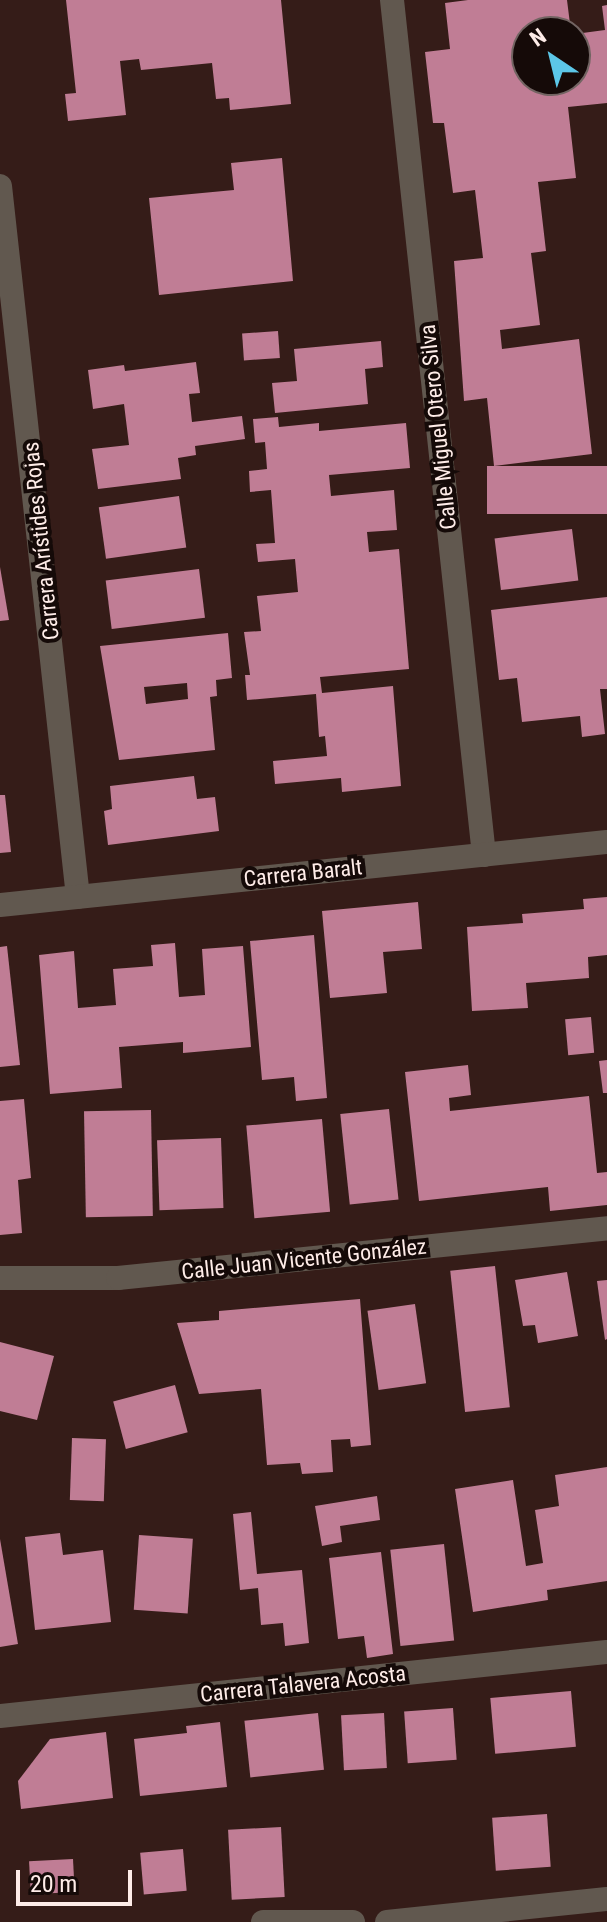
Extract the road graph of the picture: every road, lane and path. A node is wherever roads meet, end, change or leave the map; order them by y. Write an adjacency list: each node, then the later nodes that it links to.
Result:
1 (392, 0): 5 (street, Calle Miguel Otero Silva)
2 (0, 186): 3 (street, Carrera Arístides Rojas)
3 (10, 356): 6 (street, Carrera Arístides Rojas)
4 (607, 842): 5 (street, Carrera Baralt)
5 (484, 855): 6 (street, Carrera Baralt)
6 (78, 897): 7 (street, Carrera Baralt)
7 (0, 905)
8 (607, 1228): 9 (street, Calle Juan Vicente González)
9 (0, 1278)
10 (607, 1652): 11 (street, Carrera Talavera Acosta)
11 (0, 1716)
12 (607, 1899): 15 (street)
13 (263, 1922): 14 (street)
14 (353, 1922)
15 (387, 1922)

